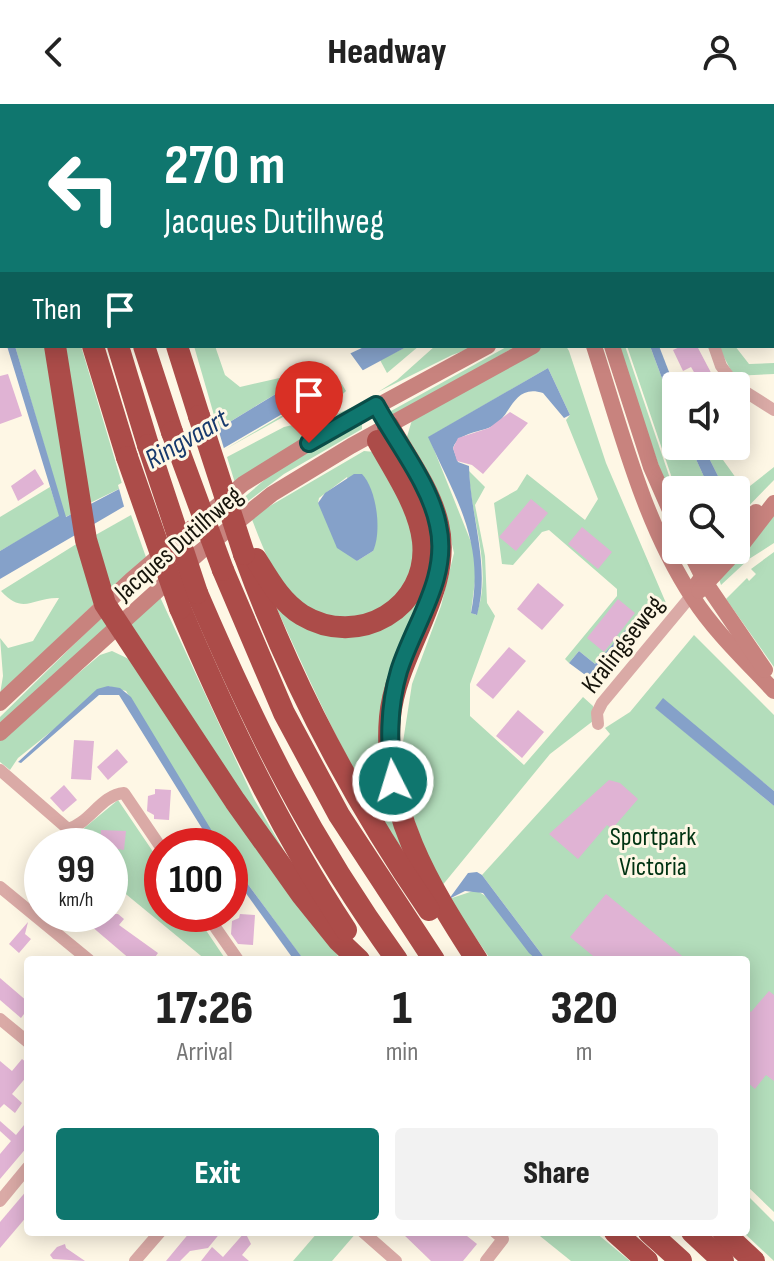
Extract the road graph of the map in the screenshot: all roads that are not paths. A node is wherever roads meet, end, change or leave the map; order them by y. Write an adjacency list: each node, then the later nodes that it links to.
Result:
1 (55, 348): 26 (highway)
2 (94, 348): 25 (highway, bridge)
3 (119, 348): 25 (highway, bridge)
4 (145, 348): 39 (highway, bridge)
5 (178, 348): 20 (highway, bridge)
6 (484, 348): 13 (main road, Jacques Dutilhweg)
7 (529, 348): 15 (main road, Jacques Dutilhweg)
8 (595, 348): 24 (main road)
9 (613, 348): 16 (main road)
10 (715, 348): 11 (street)
11 (726, 372)
12 (750, 395): 14 (street)
13 (371, 408): 15 (main road); 26 (main road, Jacques Dutilhweg)
14 (774, 410)
15 (381, 429): 20 (highway); 27 (main road, Jacques Dutilhweg); 36 (highway)
16 (662, 492)
17 (774, 493): 19 (main road)
18 (774, 503): 23 (main road, Kralingseweg)
19 (750, 518)
20 (246, 550): 36 (highway)
21 (696, 564): 23 (main road)
22 (713, 564): 23 (main road, Kralingseweg)
23 (704, 580): 24 (main road, Kralingseweg); 28 (main road)
24 (691, 596): 29 (main road); 31 (street, Kralingseweg)
25 (188, 601): 43 (highway); 44 (highway)
26 (105, 604): 27 (highway); 30 (main road, Jacques Dutilhweg)
27 (119, 626): 32 (main road, Jacques Dutilhweg); 42 (highway)
28 (774, 683)
29 (774, 691)
30 (0, 703)
31 (598, 724)
32 (0, 733)
33 (0, 770): 34 (street)
34 (148, 828)
35 (0, 887): 40 (street)
36 (422, 887): 37 (highway)
37 (444, 921): 45 (highway); 46 (highway)
38 (219, 932): 41 (street)
39 (429, 953)
40 (84, 956)
41 (235, 956)
42 (358, 956)
43 (360, 956)
44 (394, 956)
45 (465, 956)
46 (474, 956)
47 (0, 1019): 48 (street)
48 (24, 1039)
49 (24, 1172): 50 (street)
50 (0, 1201)
51 (157, 1236): 58 (street)
52 (368, 1236): 59 (street)
53 (500, 1236): 60 (street)
54 (619, 1236): 61 (highway)
55 (653, 1236): 62 (highway)
56 (696, 1236): 63 (highway)
57 (727, 1236): 64 (highway)
58 (135, 1261)
59 (396, 1261)
60 (486, 1261)
61 (647, 1261)
62 (681, 1261)
63 (723, 1261)
64 (754, 1261)

